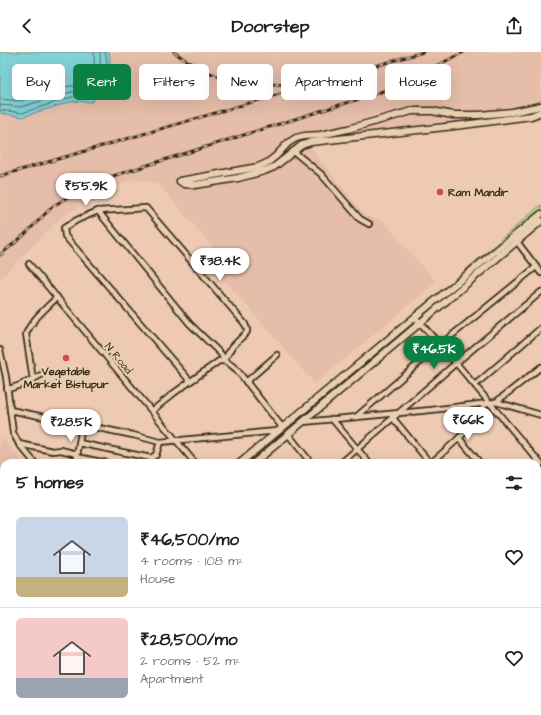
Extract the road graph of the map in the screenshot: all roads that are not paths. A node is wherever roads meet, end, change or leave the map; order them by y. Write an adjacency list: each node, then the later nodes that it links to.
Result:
1 (541, 106): 3 (street)
2 (541, 112): 3 (street)
3 (293, 151): 7 (street)
4 (98, 211): 20 (street); 20 (street); 25 (street)
5 (541, 214): 8 (street)
6 (541, 221): 8 (street)
7 (369, 224)
8 (515, 240): 10 (street); 14 (street); 15 (street)
9 (29, 264): 13 (street, N Road)
10 (536, 267): 11 (street); 17 (street)
11 (541, 273)
12 (541, 292): 21 (street)
13 (57, 298): 24 (street); 32 (street, N Road)
14 (415, 317): 15 (street); 40 (street)
15 (420, 323): 17 (street); 38 (street)
16 (541, 328): 27 (street)
17 (440, 345): 21 (street); 35 (street)
18 (0, 350): 28 (street)
19 (276, 355): 26 (street)
20 (224, 360): 25 (street); 26 (street)
21 (456, 363): 27 (street); 33 (street)
22 (541, 367): 29 (street)
23 (43, 374): 24 (street)
24 (33, 380): 28 (street)
25 (190, 381): 32 (street)
26 (246, 382): 40 (street)
27 (475, 385): 30 (street)
28 (7, 389): 31 (street)
29 (496, 402): 30 (street); 34 (street)
30 (487, 404): 33 (street); 42 (street); 63 (street)
31 (10, 410): 39 (street); 46 (street)
32 (152, 411): 43 (street, N Road)
33 (397, 413): 35 (street); 36 (street)
34 (541, 415)
35 (356, 417): 37 (street)
36 (392, 417): 47 (street); 60 (street)
37 (332, 419): 38 (street); 47 (street)
38 (302, 422): 41 (street)
39 (82, 425): 44 (street); 45 (street)
40 (280, 429): 43 (street); 49 (street)
41 (288, 434): 56 (street); 57 (street)
42 (459, 438): 61 (street); 62 (street)
43 (176, 440): 44 (street); 53 (street, N Road)
44 (160, 442): 45 (street)
45 (79, 443): 48 (street)
46 (19, 444): 48 (street); 50 (street)
47 (356, 449): 58 (street); 59 (street)
48 (77, 455): 51 (street); 52 (street)
49 (248, 456): 54 (street); 55 (street)
50 (32, 459)
51 (76, 459)
52 (92, 459)
53 (192, 459)
54 (245, 459)
55 (251, 459)
56 (259, 459)
57 (308, 459)
58 (345, 459)
59 (365, 459)
60 (428, 459)
61 (435, 459)
62 (477, 459)
63 (536, 459)

